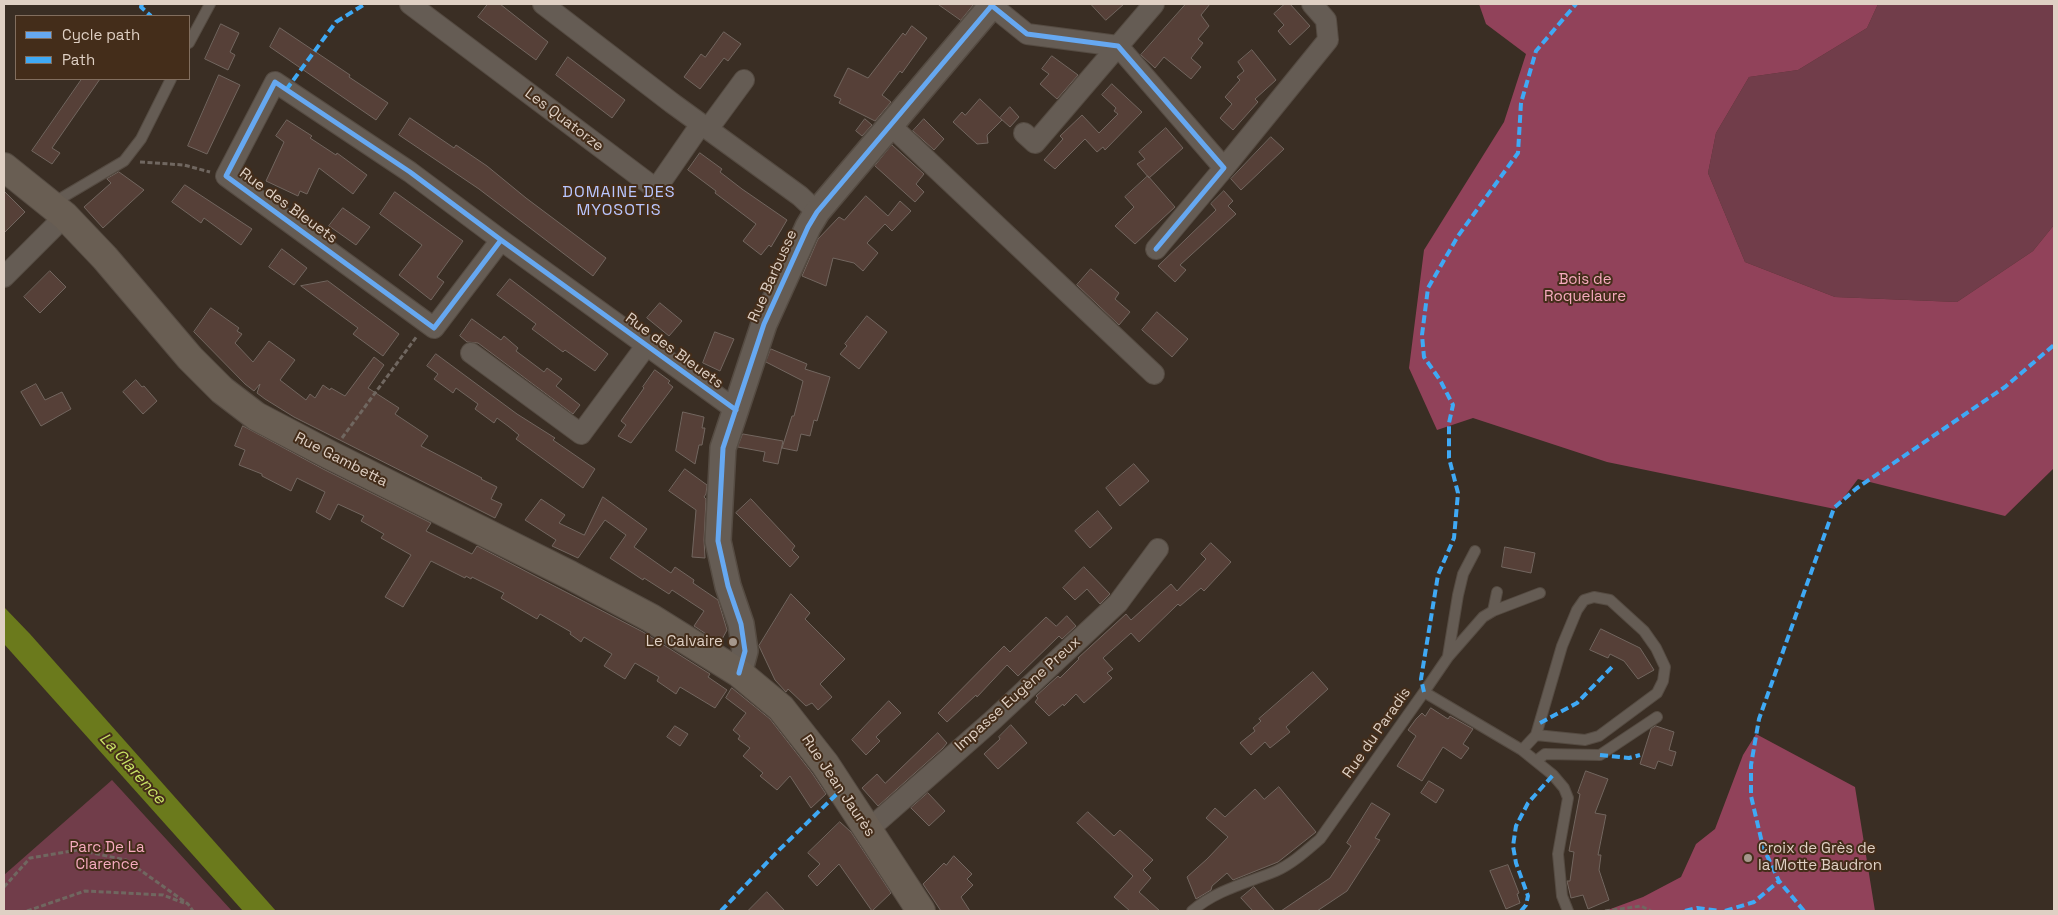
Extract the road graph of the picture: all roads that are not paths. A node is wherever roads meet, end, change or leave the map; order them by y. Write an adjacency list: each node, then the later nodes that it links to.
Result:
1 (210, 4): 7 (lane)
2 (410, 4): 12 (street, Les Quatorze)
3 (542, 4): 12 (street)
4 (1154, 4): 8 (street)
5 (1312, 4): 15 (street)
6 (992, 5): 8 (street); 11 (street, Rue Barbusse)
7 (190, 41)
8 (1118, 46): 13 (street); 15 (street)
9 (170, 80): 16 (lane)
10 (744, 80): 12 (street, Les Quatorze)
11 (890, 125): 17 (street, Rue Barbusse); 23 (street)
12 (704, 126): 17 (street)
13 (1024, 132)
14 (4, 166): 16 (main road, Rue Gambetta)
15 (1224, 168): 19 (street)
16 (58, 210): 20 (street); 31 (main road, Rue Gambetta)
17 (817, 212): 24 (street, Rue Barbusse)
18 (501, 240): 18 (street, Rue des Bleuets); 21 (street, Rue des Bleuets)
19 (1156, 249)
20 (4, 276)
21 (646, 346): 22 (street); 24 (street, Rue des Bleuets)
22 (471, 353)
23 (1154, 374)
24 (736, 410): 31 (street, Rue Barbusse)
25 (1158, 549): 37 (street, Impasse Eugène Preux)
26 (1475, 551): 30 (lane)
27 (1497, 592): 29 (lane)
28 (1540, 592): 29 (lane)
29 (1493, 611): 30 (lane)
30 (1448, 657): 32 (lane)
31 (739, 673): 37 (main road, Rue Jean Jaurès)
32 (1424, 692): 35 (lane, Rue du Paradis); 39 (lane, Rue du Paradis)
33 (1656, 717): 36 (lane)
34 (1536, 735): 34 (lane); 35 (lane)
35 (1522, 750): 36 (lane, Rue du Paradis)
36 (1536, 761): 40 (lane, Rue du Paradis)
37 (868, 830): 38 (main road, Rue Jean Jaurès)
38 (921, 911)
39 (1192, 911)
40 (1568, 911)

